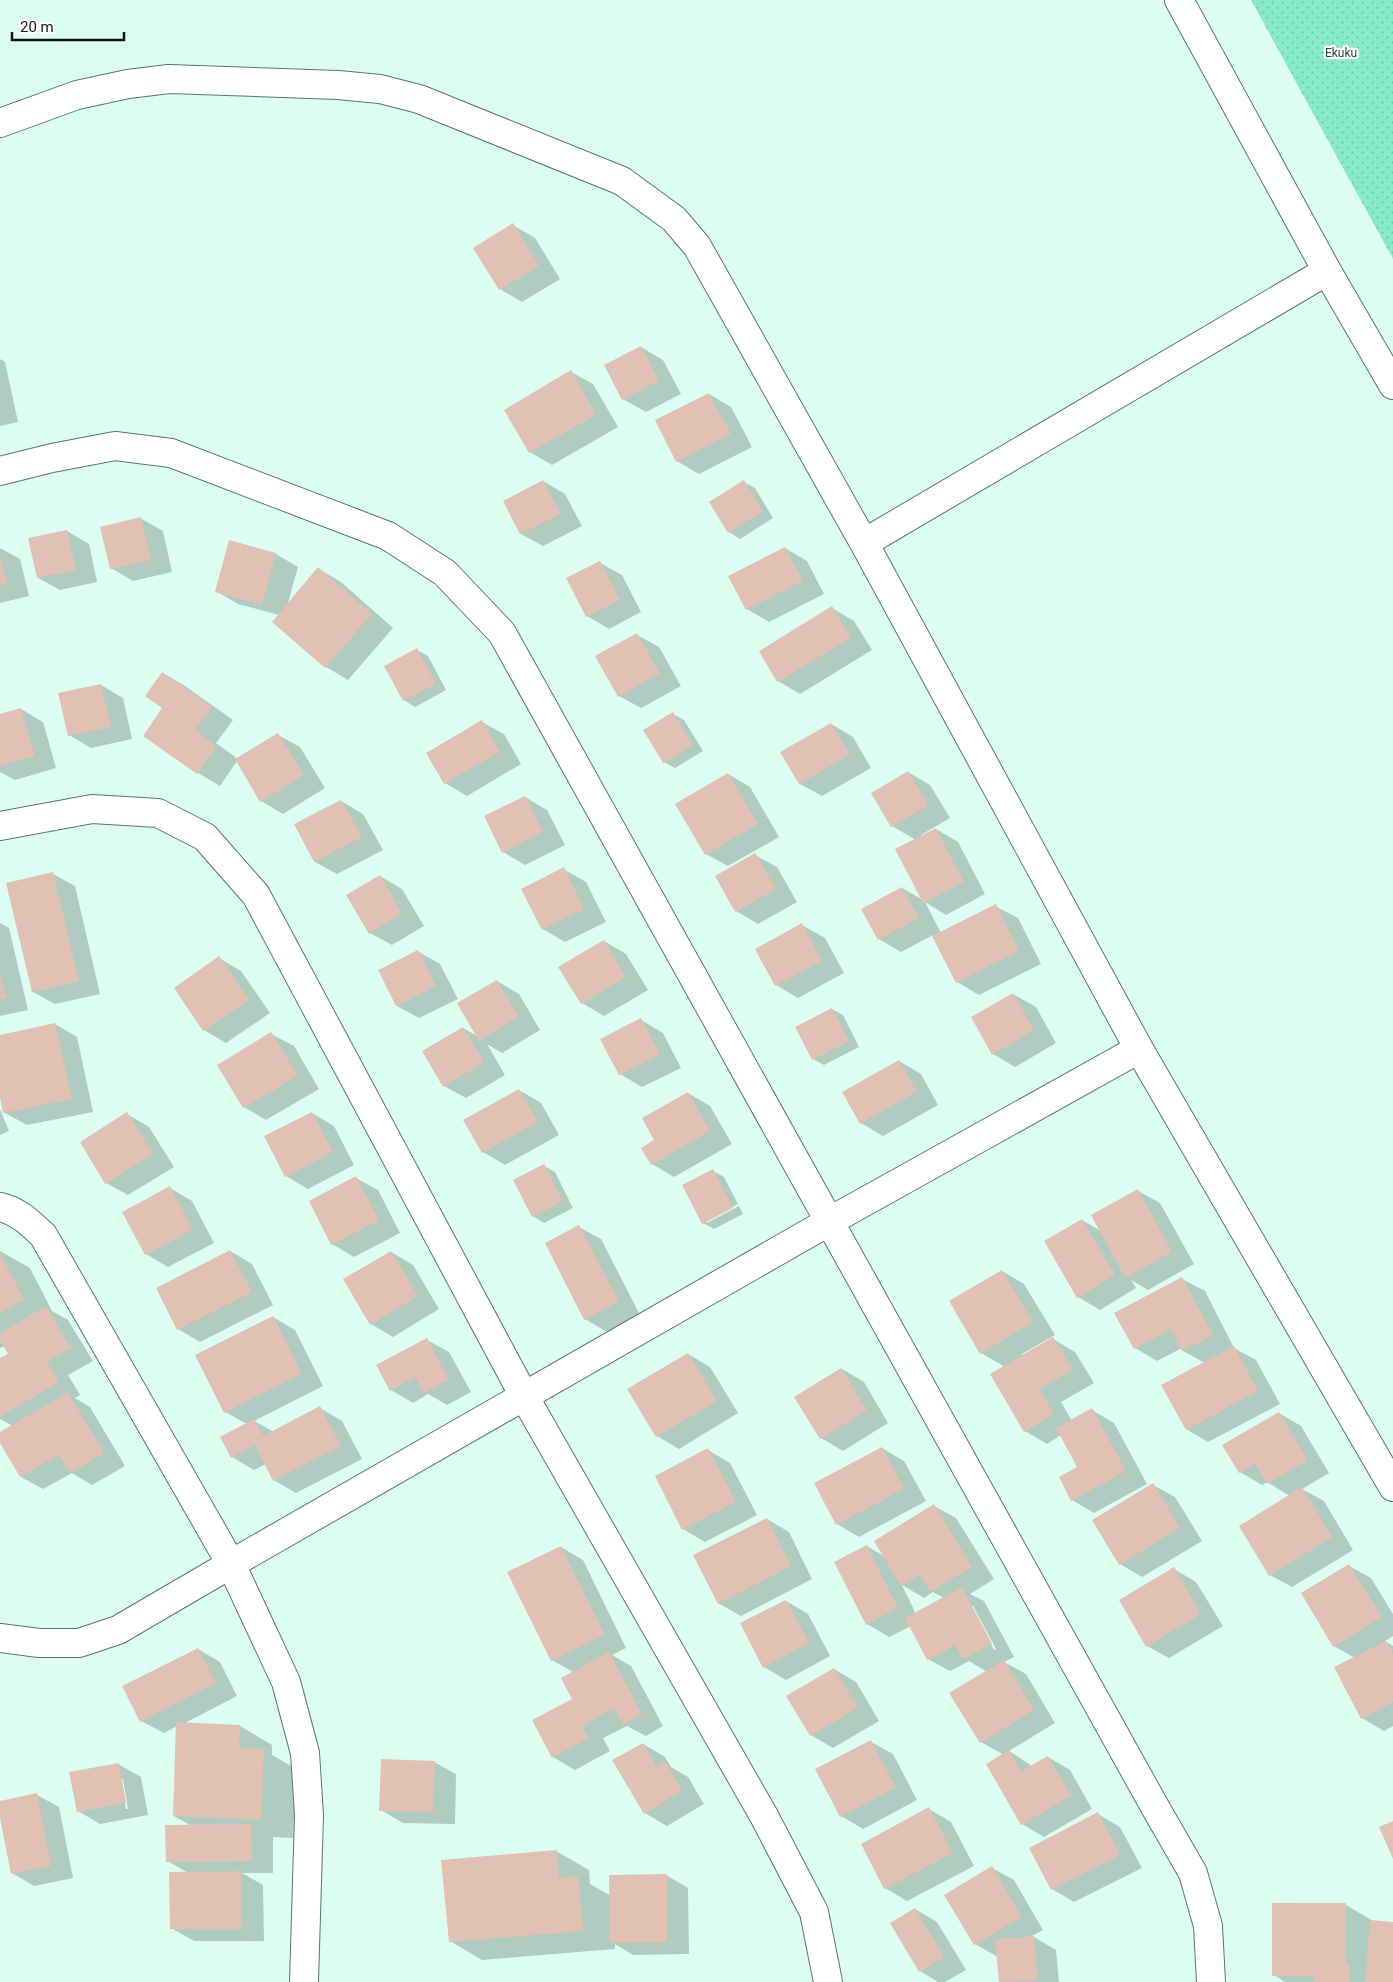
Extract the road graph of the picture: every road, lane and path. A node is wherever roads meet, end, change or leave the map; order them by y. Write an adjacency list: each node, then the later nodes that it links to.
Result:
1 (1179, 0): 3 (street)
2 (0, 123): 6 (street)
3 (1327, 271): 4 (street); 6 (street)
4 (1393, 385)
5 (0, 471): 10 (street)
6 (864, 542): 8 (street)
7 (0, 826): 11 (street)
8 (1139, 1049): 10 (street); 12 (street)
9 (0, 1207): 13 (street)
10 (830, 1221): 11 (street); 17 (street)
11 (524, 1396): 13 (street); 16 (street)
12 (1393, 1487)
13 (231, 1564): 14 (street); 15 (street)
14 (0, 1638)
15 (304, 1982)
16 (828, 1982)
17 (1211, 1982)

